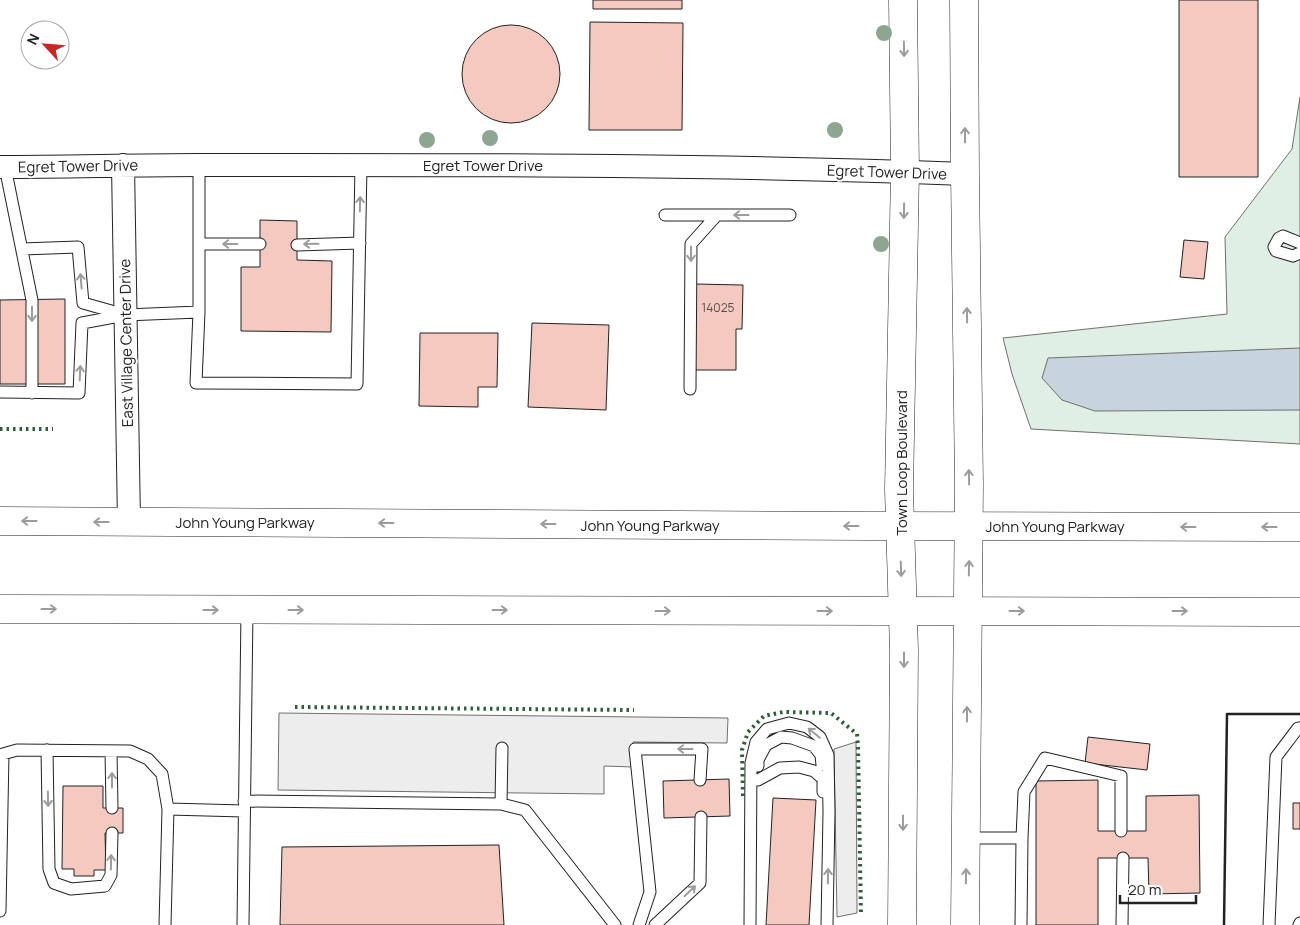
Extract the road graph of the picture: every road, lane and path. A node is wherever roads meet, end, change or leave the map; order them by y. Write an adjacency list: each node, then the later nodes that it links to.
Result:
1 (903, 0): 7 (main road, Town Loop Boulevard, one-way to 7)
2 (964, 0): 8 (main road, one-way to 2)
3 (123, 165): 4 (street, Egret Tower Drive); 6 (street, Egret Tower Drive); 20 (street, East Village Center Drive)
4 (200, 165): 5 (street, Egret Tower Drive); 13 (lane)
5 (361, 165): 7 (street, Egret Tower Drive); 15 (lane, one-way to 5)
6 (2, 167): 17 (lane)
7 (905, 172): 8 (street, Egret Tower Drive); 26 (main road, Town Loop Boulevard, one-way to 26)
8 (965, 174): 27 (main road, one-way to 8)
9 (717, 215): 10 (lane, one-way to 9); 11 (lane); 21 (lane, one-way to 21)
10 (790, 215)
11 (665, 216)
12 (1300, 242): 18 (lane)
13 (199, 244): 14 (lane, one-way to 13); 19 (lane)
14 (260, 244)
15 (360, 244): 16 (lane, one-way to 16); 19 (lane)
16 (297, 245)
17 (22, 249): 20 (lane, one-way to 17); 23 (lane, one-way to 23)
18 (1300, 253)
19 (199, 312): 20 (lane)
20 (125, 315): 23 (lane, one-way to 20); 25 (street, East Village Center Drive)
21 (690, 389)
22 (0, 392): 23 (lane)
23 (32, 393)
24 (0, 521): 25 (main road, John Young Parkway, one-way to 24)
25 (129, 522): 26 (main road, John Young Parkway, one-way to 25)
26 (900, 526): 27 (main road, John Young Parkway); 31 (main road, Town Loop Boulevard, one-way to 31)
27 (969, 526): 28 (main road, John Young Parkway, one-way to 27); 32 (main road, one-way to 27)
28 (1300, 527)
29 (0, 609): 30 (main road, one-way to 30)
30 (247, 610): 31 (main road, one-way to 31); 43 (lane)
31 (902, 611): 32 (main road); 54 (main road, Town Loop Boulevard, one-way to 54)
32 (968, 611): 33 (main road, one-way to 33); 50 (main road, one-way to 32)
33 (1300, 612)
34 (1300, 728): 65 (lane)
35 (502, 748): 42 (lane)
36 (47, 750): 37 (lane); 38 (lane); 49 (lane, one-way to 49)
37 (112, 751): 44 (lane, one-way to 37); 45 (lane)
38 (2, 754): 53 (lane)
39 (823, 779): 41 (lane); 41 (lane); 46 (lane)
40 (700, 780): 59 (lane, one-way to 59)
41 (758, 780): 55 (lane)
42 (501, 804): 43 (lane); 58 (lane)
43 (244, 806): 45 (lane); 57 (lane)
44 (112, 808)
45 (168, 808): 56 (lane)
46 (830, 812): 55 (lane, one-way to 55); 61 (lane, one-way to 46)
47 (701, 817): 60 (lane, one-way to 47)
48 (1121, 831): 51 (lane)
49 (112, 833)
50 (967, 838): 51 (lane); 62 (main road, one-way to 50)
51 (1022, 838): 63 (lane)
52 (1123, 858): 64 (lane)
53 (0, 911)
54 (905, 919)
55 (750, 923)
56 (165, 925)
57 (243, 925)
58 (615, 925)
59 (639, 925)
60 (655, 925)
61 (827, 925)
62 (965, 925)
63 (1021, 925)
64 (1122, 925)
65 (1269, 925)

